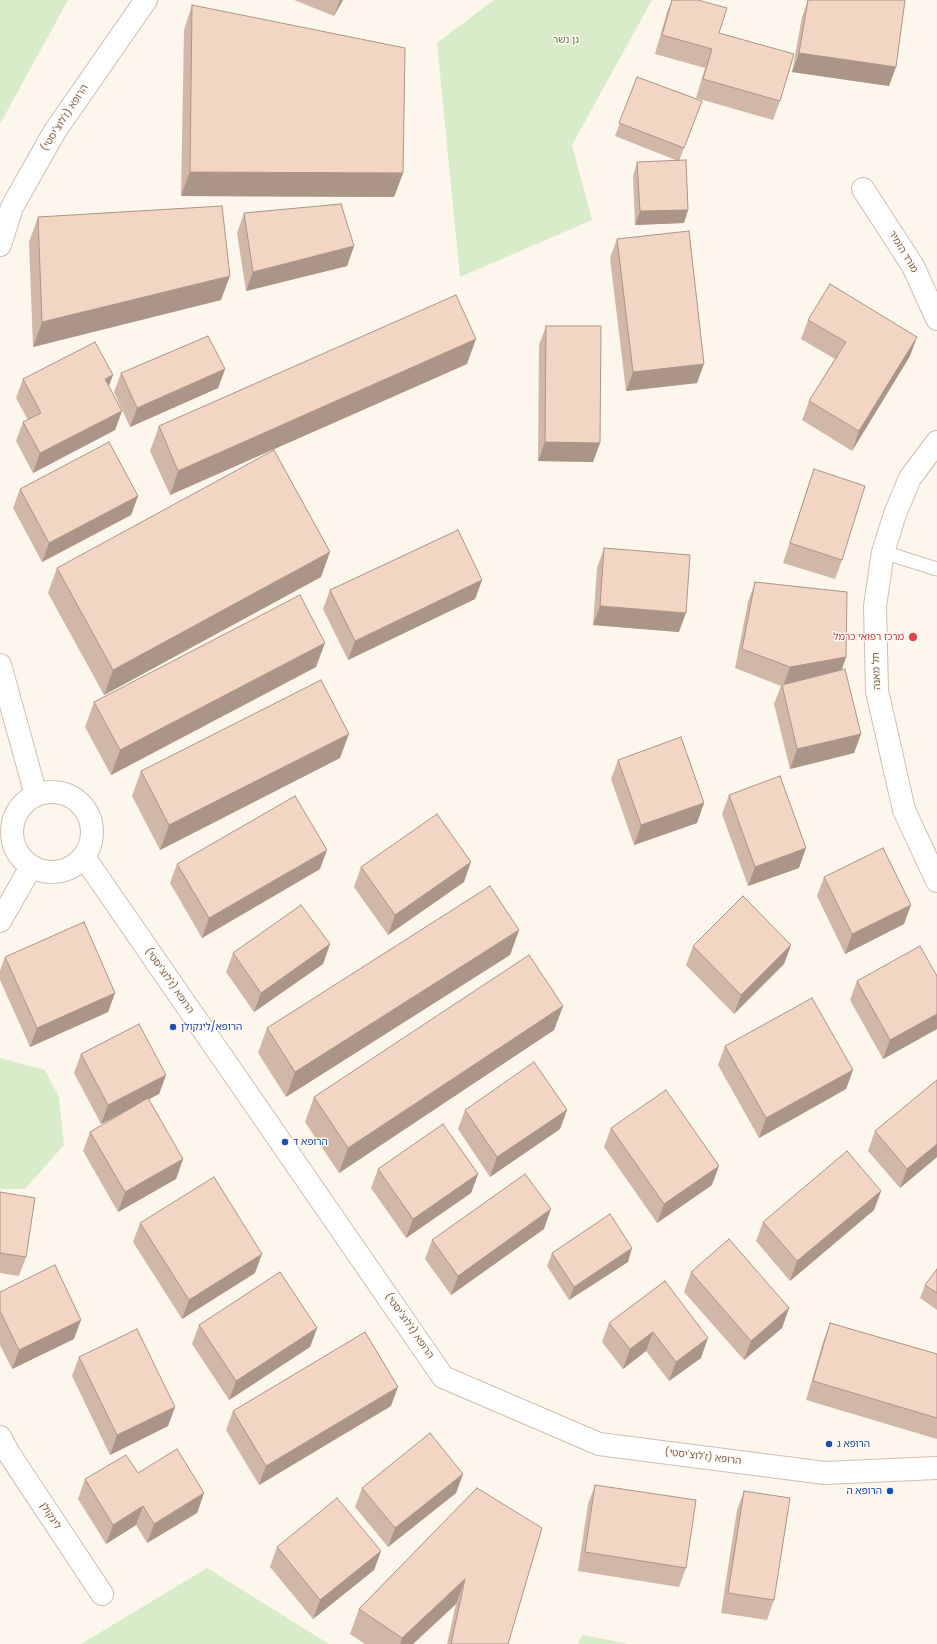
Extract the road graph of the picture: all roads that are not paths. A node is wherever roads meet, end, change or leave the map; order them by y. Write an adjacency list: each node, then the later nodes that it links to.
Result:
1 (146, 0): 3 (street, הרופא (ז'לוצ'יסטי))
2 (863, 189): 4 (street, מורד הזמיר)
3 (0, 245)
4 (937, 319)
5 (937, 442): 6 (street, תל מאנה)
6 (883, 552): 7 (lane); 12 (street, תל מאנה)
7 (937, 569)
8 (0, 665): 9 (street)
9 (36, 795): 10 (street); 11 (street)
10 (84, 857): 11 (street); 15 (street, הרופא (ז'לוצ'יסטי))
11 (31, 867): 13 (street)
12 (937, 881)
13 (0, 921)
14 (0, 1437): 16 (street, לינקולן)
15 (937, 1468)
16 (102, 1594)

